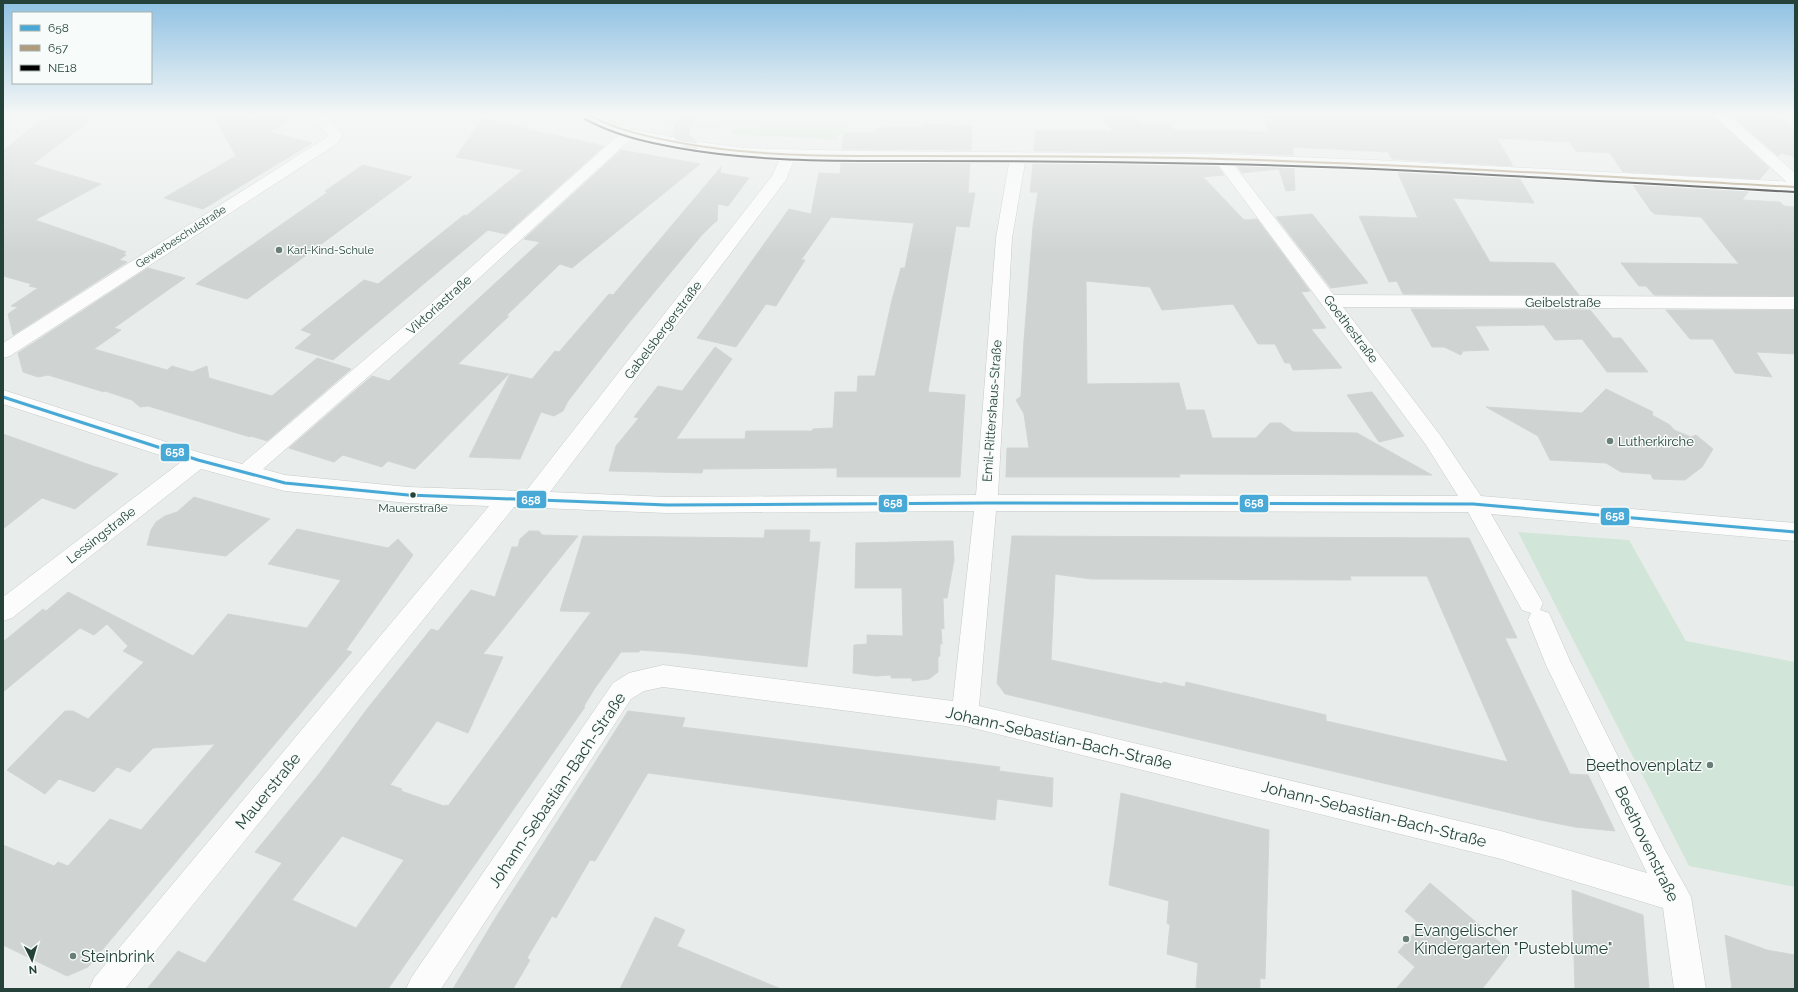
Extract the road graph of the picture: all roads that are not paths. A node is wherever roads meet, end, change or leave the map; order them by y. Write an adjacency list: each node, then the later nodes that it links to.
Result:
1 (300, 161): 12 (street, Gewerbeschulstraße)
2 (598, 161): 15 (street, Viktoriastraße)
3 (786, 161): 16 (street, Gabelsbergerstraße)
4 (1017, 161): 17 (street, Emil-Rittershaus-Straße)
5 (1224, 161): 10 (street, Goethestraße)
6 (1279, 161): 9 (street)
7 (1773, 161): 8 (street)
8 (1795, 181)
9 (1795, 187)
10 (1330, 301): 11 (street, Geibelstraße); 18 (street, Goethestraße)
11 (1795, 303)
12 (3, 352)
13 (3, 397): 14 (street)
14 (198, 460): 15 (street); 20 (street, Lessingstraße)
15 (245, 473): 16 (street)
16 (520, 500): 17 (street); 23 (street, Mauerstraße)
17 (986, 503): 18 (street); 21 (street, Emil-Rittershaus-Straße)
18 (1473, 504): 19 (street); 22 (street, Beethovenstraße)
19 (1795, 532)
20 (3, 610)
21 (965, 714): 22 (street, Johann-Sebastian-Bach-Straße); 24 (street, Johann-Sebastian-Bach-Straße)
22 (1676, 897): 25 (street, Beethovenstraße)
23 (105, 989)
24 (422, 989)
25 (1690, 989)

